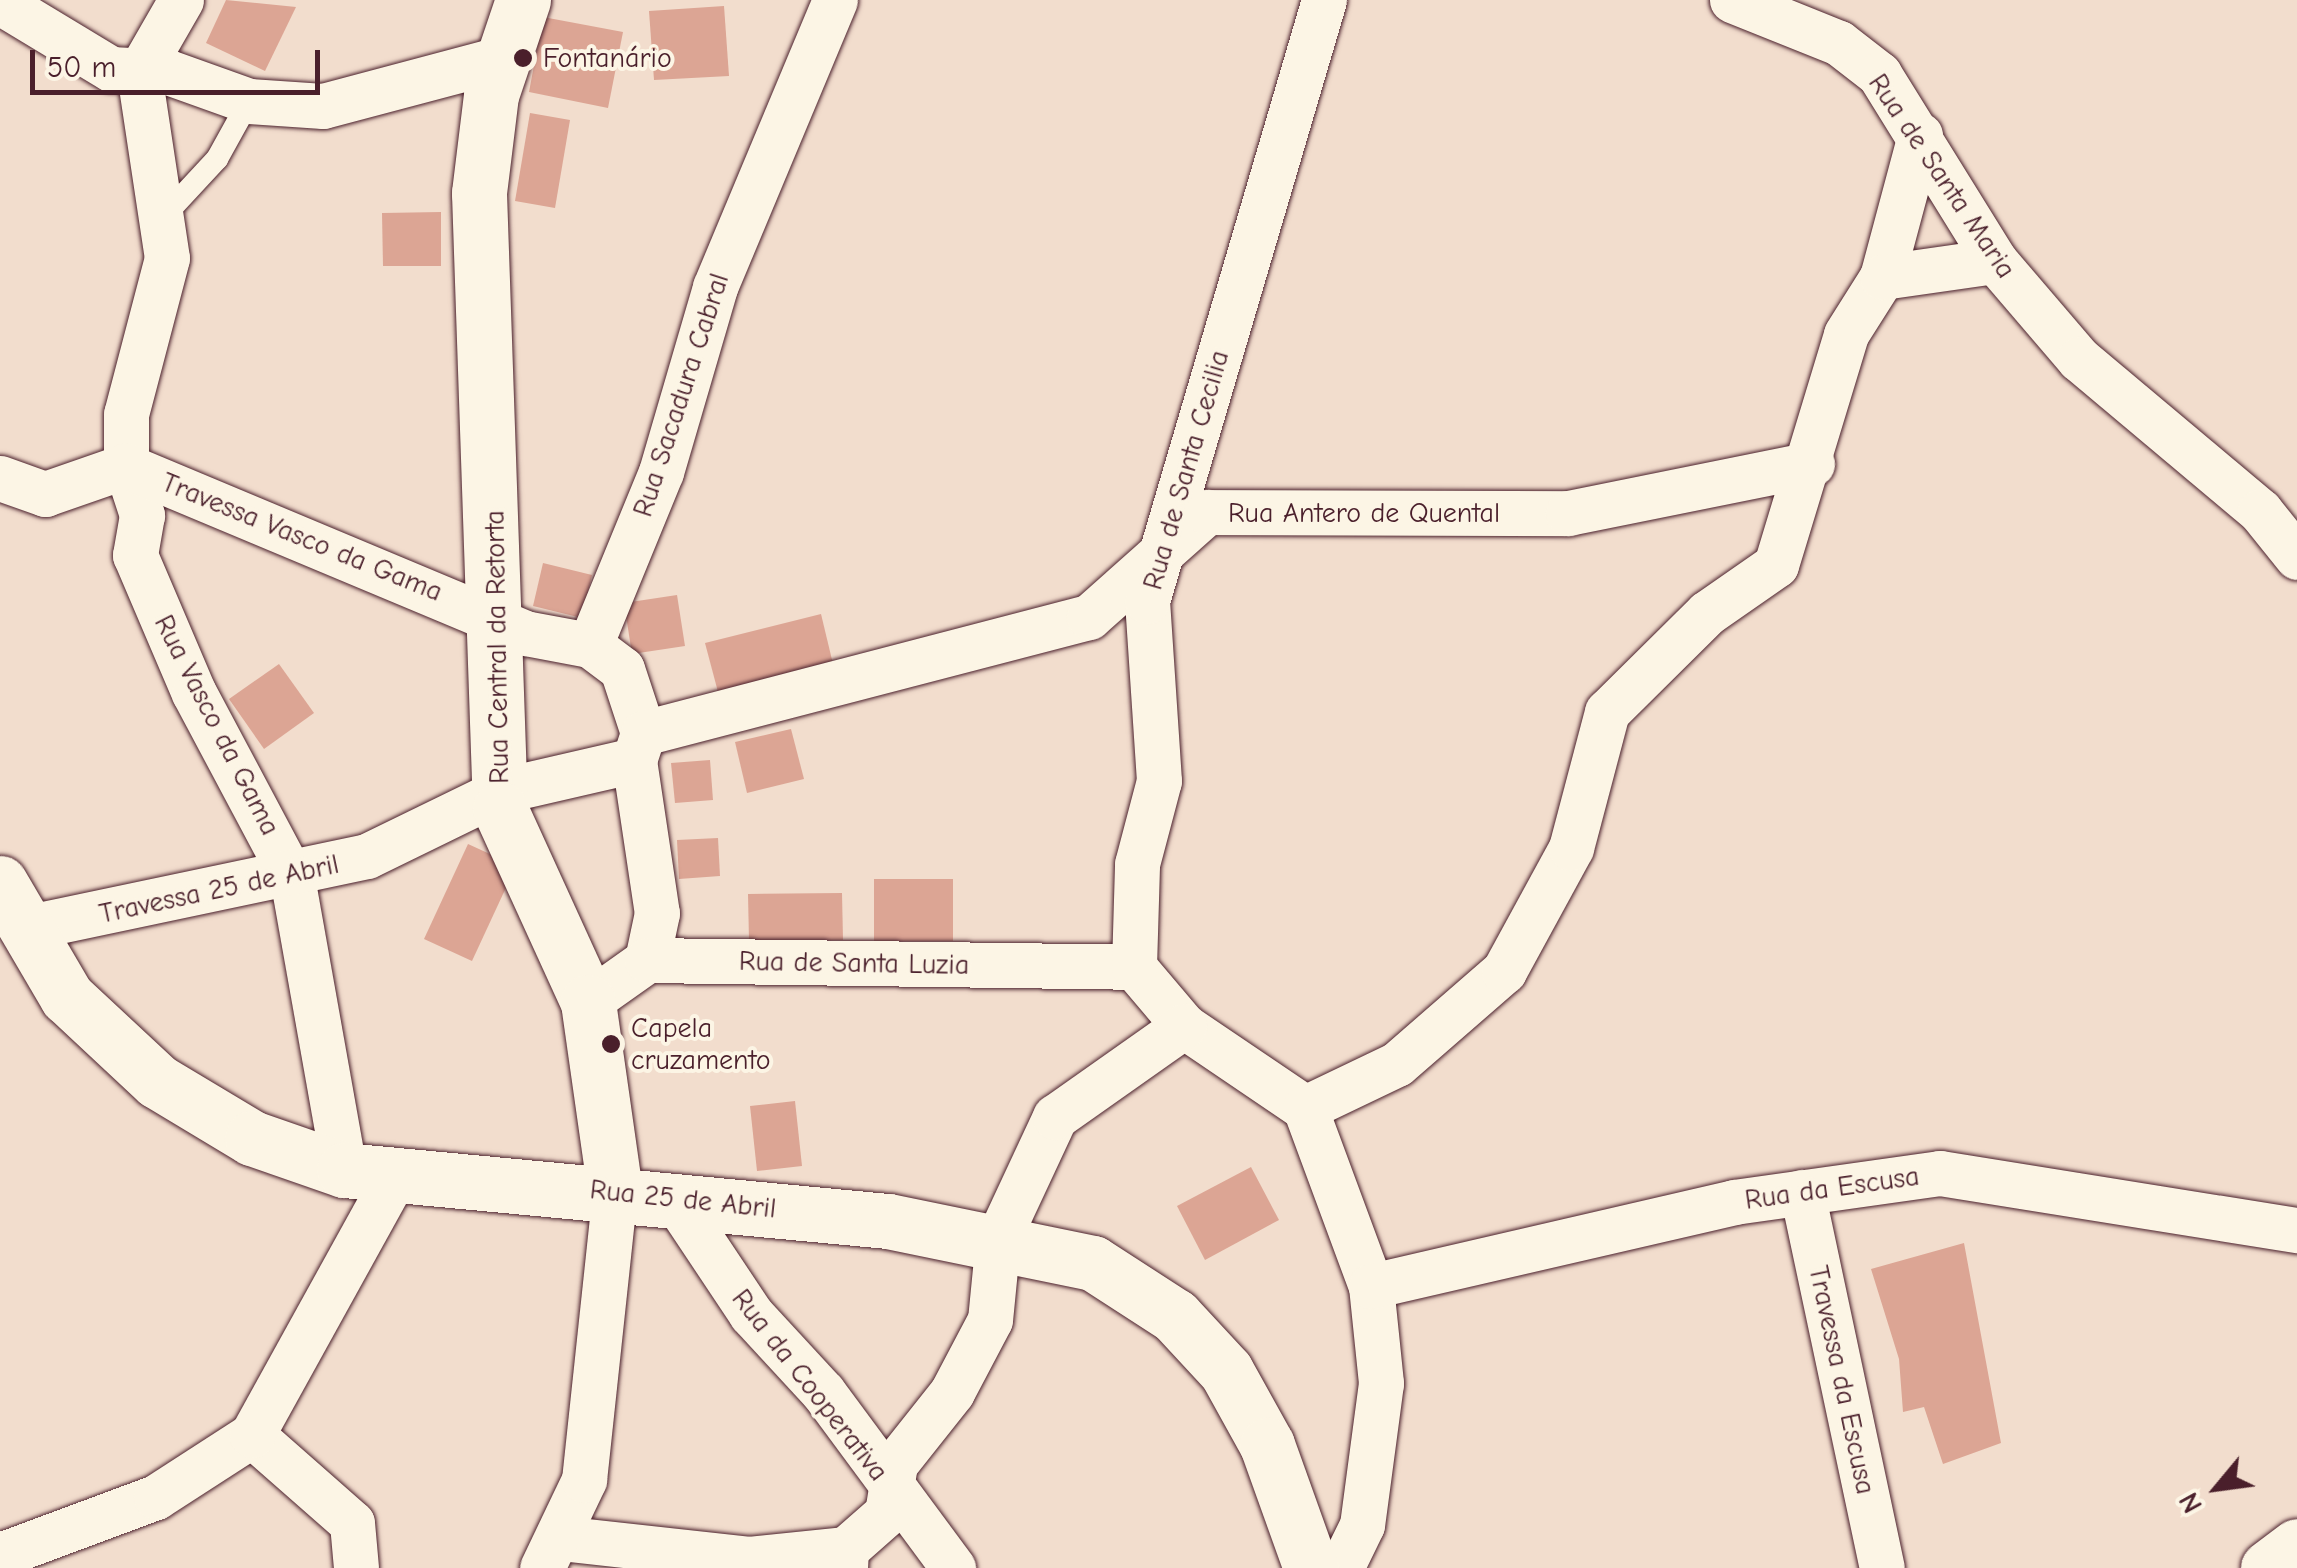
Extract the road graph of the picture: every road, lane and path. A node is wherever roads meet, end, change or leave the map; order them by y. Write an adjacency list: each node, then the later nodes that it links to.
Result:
1 (181, 0): 8 (street)
2 (523, 0): 7 (street, Rua Central da Retorta)
3 (836, 0): 20 (street, Rua Sacadura Cabral)
4 (1324, 0): 17 (street, Rua de Santa Cecilia)
5 (1732, 0): 10 (street, Rua de Santa Maria)
6 (0, 2): 8 (street)
7 (504, 58): 9 (street); 19 (street, Rua Central da Retorta)
8 (139, 73): 9 (street); 11 (street, Rua Vasco da Gama)
9 (248, 101): 11 (lane)
10 (1920, 134): 12 (street, Rua de Santa Maria); 13 (street)
11 (164, 216): 15 (street, Rua Vasco da Gama)
12 (1995, 261): 13 (street); 18 (street, Rua de Santa Maria)
13 (1882, 277): 14 (street)
14 (1812, 464): 17 (street, Rua Antero de Quental); 29 (street)
15 (126, 466): 16 (street); 19 (street, Travessa Vasco da Gama); 23 (street, Rua Vasco da Gama)
16 (0, 478)
17 (1164, 552): 21 (street, Rua Antero de Quental); 26 (street, Rua de Santa Cecilia)
18 (2297, 557)
19 (500, 618): 20 (street, Travessa Vasco da Gama); 22 (street, Rua Central da Retorta)
20 (590, 646): 21 (street)
21 (639, 746): 22 (street, Travessa 25 de Abril); 25 (street)
22 (500, 791): 23 (street, Travessa 25 de Abril); 27 (street, Rua Central da Retorta)
23 (292, 877): 24 (street, Travessa 25 de Abril); 30 (street, Rua Vasco da Gama)
24 (7, 896): 30 (street, Rua 25 de Abril)
25 (647, 960): 26 (street, Rua de Santa Luzia); 27 (street)
26 (1134, 967): 28 (street)
27 (588, 1002): 31 (street, Rua Central da Retorta)
28 (1184, 1026): 29 (street); 35 (street)
29 (1305, 1108): 36 (street)
30 (370, 1172): 31 (street, Rua 25 de Abril); 37 (street)
31 (616, 1191): 33 (street, Rua 25 de Abril); 40 (street, Rua Central da Retorta)
32 (1802, 1192): 34 (street, Rua da Escusa); 36 (street, Rua da Escusa); 47 (street, Travessa da Escusa)
33 (673, 1197): 35 (street, Rua 25 de Abril); 38 (street, Rua da Cooperativa)
34 (2297, 1230)
35 (998, 1239): 38 (street); 45 (street, Rua 25 de Abril)
36 (1371, 1286): 46 (street)
37 (252, 1435): 41 (street); 43 (street)
38 (891, 1487): 42 (street); 44 (street, Rua da Cooperativa)
39 (2297, 1546): 48 (street)
40 (551, 1553): 42 (street)
41 (0, 1555)
42 (845, 1558)
43 (356, 1568)
44 (953, 1568)
45 (1311, 1568)
46 (1342, 1568)
47 (1882, 1568)
48 (2268, 1568)

